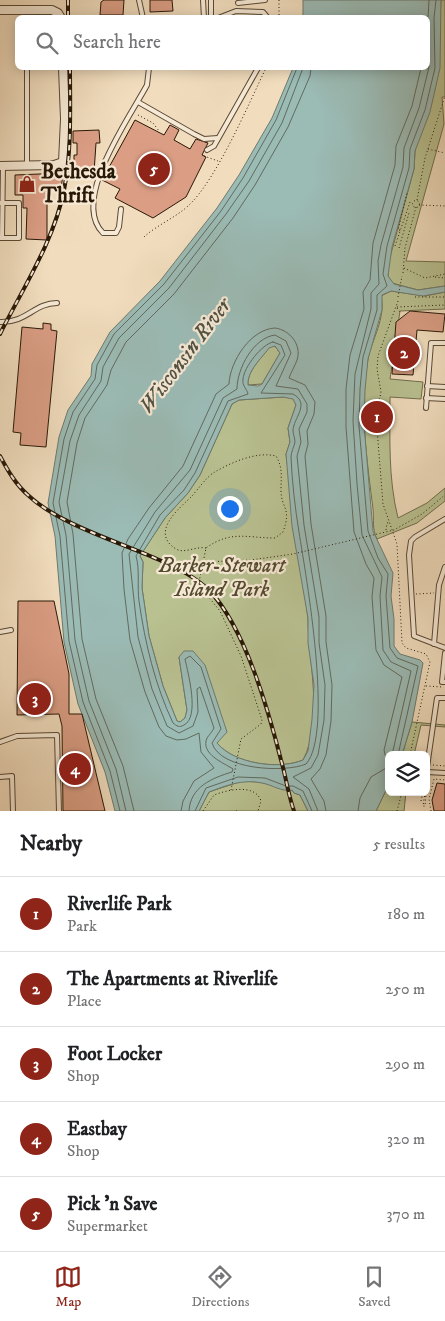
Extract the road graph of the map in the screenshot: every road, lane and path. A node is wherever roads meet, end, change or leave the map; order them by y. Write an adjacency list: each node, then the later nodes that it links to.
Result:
1 (139, 0): 10 (lane)
2 (203, 0): 11 (lane)
3 (211, 0): 12 (lane)
4 (265, 0): 6 (lane)
5 (278, 0): 15 (path)
6 (238, 3)
7 (0, 10): 8 (street)
8 (28, 14): 9 (street)
9 (60, 15)
10 (143, 15)
11 (204, 15)
12 (211, 15)
13 (227, 15): 14 (lane)
14 (266, 15)
15 (279, 15)
16 (27, 70): 33 (lane)
17 (63, 70): 33 (street)
18 (149, 70): 22 (lane)
19 (257, 70): 27 (lane)
20 (265, 70): 32 (path)
21 (445, 96): 28 (path)
22 (138, 102): 27 (lane); 43 (lane)
23 (138, 115): 25 (path)
24 (154, 118): 25 (path)
25 (152, 122): 26 (path)
26 (159, 131)
27 (218, 138): 29 (lane)
28 (427, 148): 30 (path); 36 (path)
29 (207, 150)
30 (445, 153)
31 (204, 156): 32 (path)
32 (218, 161): 50 (path)
33 (26, 165): 34 (street)
34 (1, 166): 39 (lane)
35 (407, 193): 37 (path)
36 (417, 200): 38 (path); 40 (path)
37 (406, 201): 38 (path); 47 (path)
38 (412, 202): 42 (path); 47 (path)
39 (1, 203): 51 (lane); 51 (lane)
40 (419, 205): 41 (path); 42 (path)
41 (445, 206)
42 (416, 207): 46 (path)
43 (121, 209)
44 (409, 213): 45 (path)
45 (407, 221): 46 (path); 48 (path)
46 (412, 222): 49 (path)
47 (400, 230): 52 (path)
48 (403, 234): 49 (path); 53 (path)
49 (408, 236): 54 (path)
50 (144, 237)
51 (1, 238)
52 (395, 246)
53 (399, 248)
54 (404, 268): 55 (path); 58 (path)
55 (403, 273)
56 (445, 274): 58 (path)
57 (402, 276): 60 (path)
58 (434, 277): 59 (path)
59 (445, 278)
60 (398, 297)
61 (415, 297): 62 (path)
62 (445, 297)
63 (398, 301): 66 (path)
64 (57, 303): 68 (lane)
65 (445, 305): 66 (path)
66 (396, 307): 67 (path); 77 (path)
67 (400, 312)
68 (0, 322)
69 (445, 343): 70 (lane)
70 (427, 386): 71 (lane); 72 (lane)
71 (445, 388)
72 (426, 398): 73 (lane); 74 (lane)
73 (445, 400)
74 (426, 408)
75 (445, 495): 78 (path)
76 (445, 519): 87 (lane)
77 (390, 522): 78 (path); 79 (path)
78 (394, 530): 79 (path); 91 (path)
79 (386, 532): 81 (path)
80 (206, 548): 80 (path); 81 (path)
81 (204, 562): 103 (path)
82 (445, 567): 87 (lane)
83 (434, 593): 84 (path)
84 (416, 594)
85 (11, 630): 86 (lane)
86 (0, 632)
87 (434, 644): 88 (lane)
88 (445, 648)
89 (445, 653): 90 (lane)
90 (445, 682)
91 (426, 686): 92 (path); 95 (path)
92 (445, 687)
93 (445, 698): 96 (lane)
94 (0, 742): 112 (lane)
95 (411, 751)
96 (430, 751)
97 (432, 764): 98 (path)
98 (445, 766)
99 (430, 773): 100 (lane)
100 (445, 774)
101 (0, 777): 111 (lane)
102 (445, 780): 104 (path)
103 (231, 790): 113 (path); 114 (path)
104 (431, 793): 105 (path); 108 (path)
105 (434, 795)
106 (401, 796): 115 (path)
107 (422, 796): 108 (path)
108 (429, 800): 110 (path)
109 (433, 806): 110 (path)
110 (430, 807): 116 (path)
111 (12, 811)
112 (59, 811)
113 (203, 811)
114 (258, 811)
115 (397, 811)
116 (431, 811)

